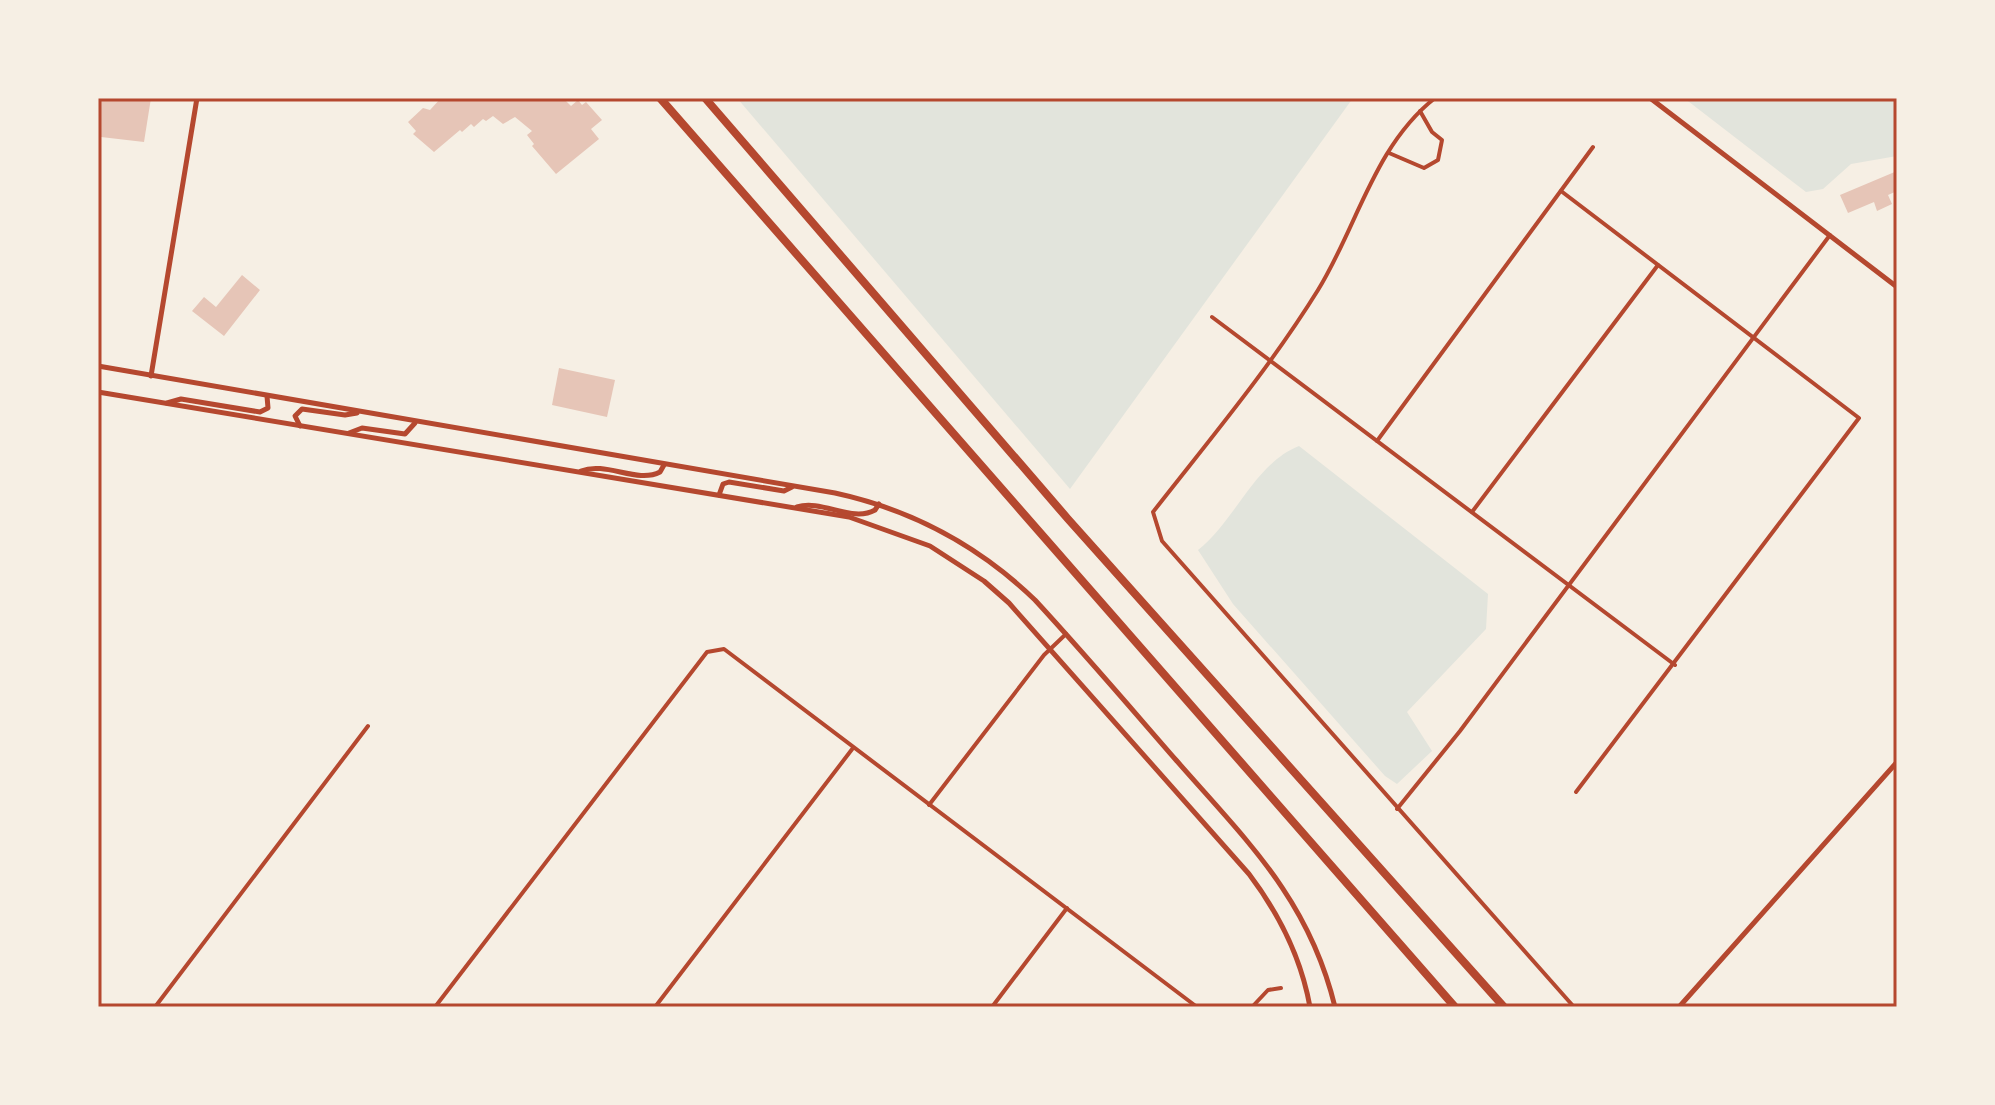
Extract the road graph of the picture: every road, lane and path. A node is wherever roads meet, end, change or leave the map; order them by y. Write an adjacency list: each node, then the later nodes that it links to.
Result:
1 (197, 98): 17 (street)
2 (660, 98): 53 (highway)
3 (705, 98): 54 (highway)
4 (1435, 98): 6 (street)
5 (1650, 98): 10 (street)
6 (1420, 111): 8 (street); 8 (street)
7 (1593, 147): 9 (street)
8 (1389, 153): 15 (street)
9 (1561, 191): 11 (street); 25 (street)
10 (1830, 235): 12 (street); 14 (street)
11 (1658, 265): 14 (street); 32 (street)
12 (1897, 287)
13 (1212, 317): 15 (street)
14 (1752, 336): 33 (street); 36 (street)
15 (1271, 361): 25 (street); 42 (street)
16 (98, 369): 17 (street)
17 (151, 376): 19 (street)
18 (98, 392): 20 (street)
19 (267, 395): 20 (street); 21 (street)
20 (166, 403): 23 (street)
21 (362, 412): 22 (street); 23 (street)
22 (415, 423): 24 (street); 26 (street)
23 (300, 426): 24 (street)
24 (348, 433): 27 (street)
25 (1377, 441): 32 (street)
26 (664, 465): 27 (street); 28 (street)
27 (580, 471): 29 (street)
28 (793, 486): 29 (street); 30 (street)
29 (719, 495): 31 (street)
30 (879, 504): 31 (street); 34 (street)
31 (796, 507): 35 (street)
32 (1472, 512): 33 (street)
33 (1568, 586): 36 (street); 42 (street)
34 (1066, 634): 35 (street); 52 (street)
35 (1051, 648): 41 (street); 51 (street)
36 (1675, 665): 40 (street)
37 (368, 726): 45 (street)
38 (853, 748): 41 (street); 46 (street); 47 (street)
39 (1897, 762): 56 (street)
40 (1576, 792)
41 (929, 805): 43 (street)
42 (1397, 809): 55 (street)
43 (1067, 908): 48 (street); 49 (street)
44 (1281, 988): 50 (street)
45 (155, 1007)
46 (435, 1007)
47 (655, 1007)
48 (992, 1007)
49 (1197, 1007)
50 (1252, 1007)
51 (1310, 1007)
52 (1335, 1007)
53 (1455, 1007)
54 (1504, 1007)
55 (1574, 1007)
56 (1679, 1007)

